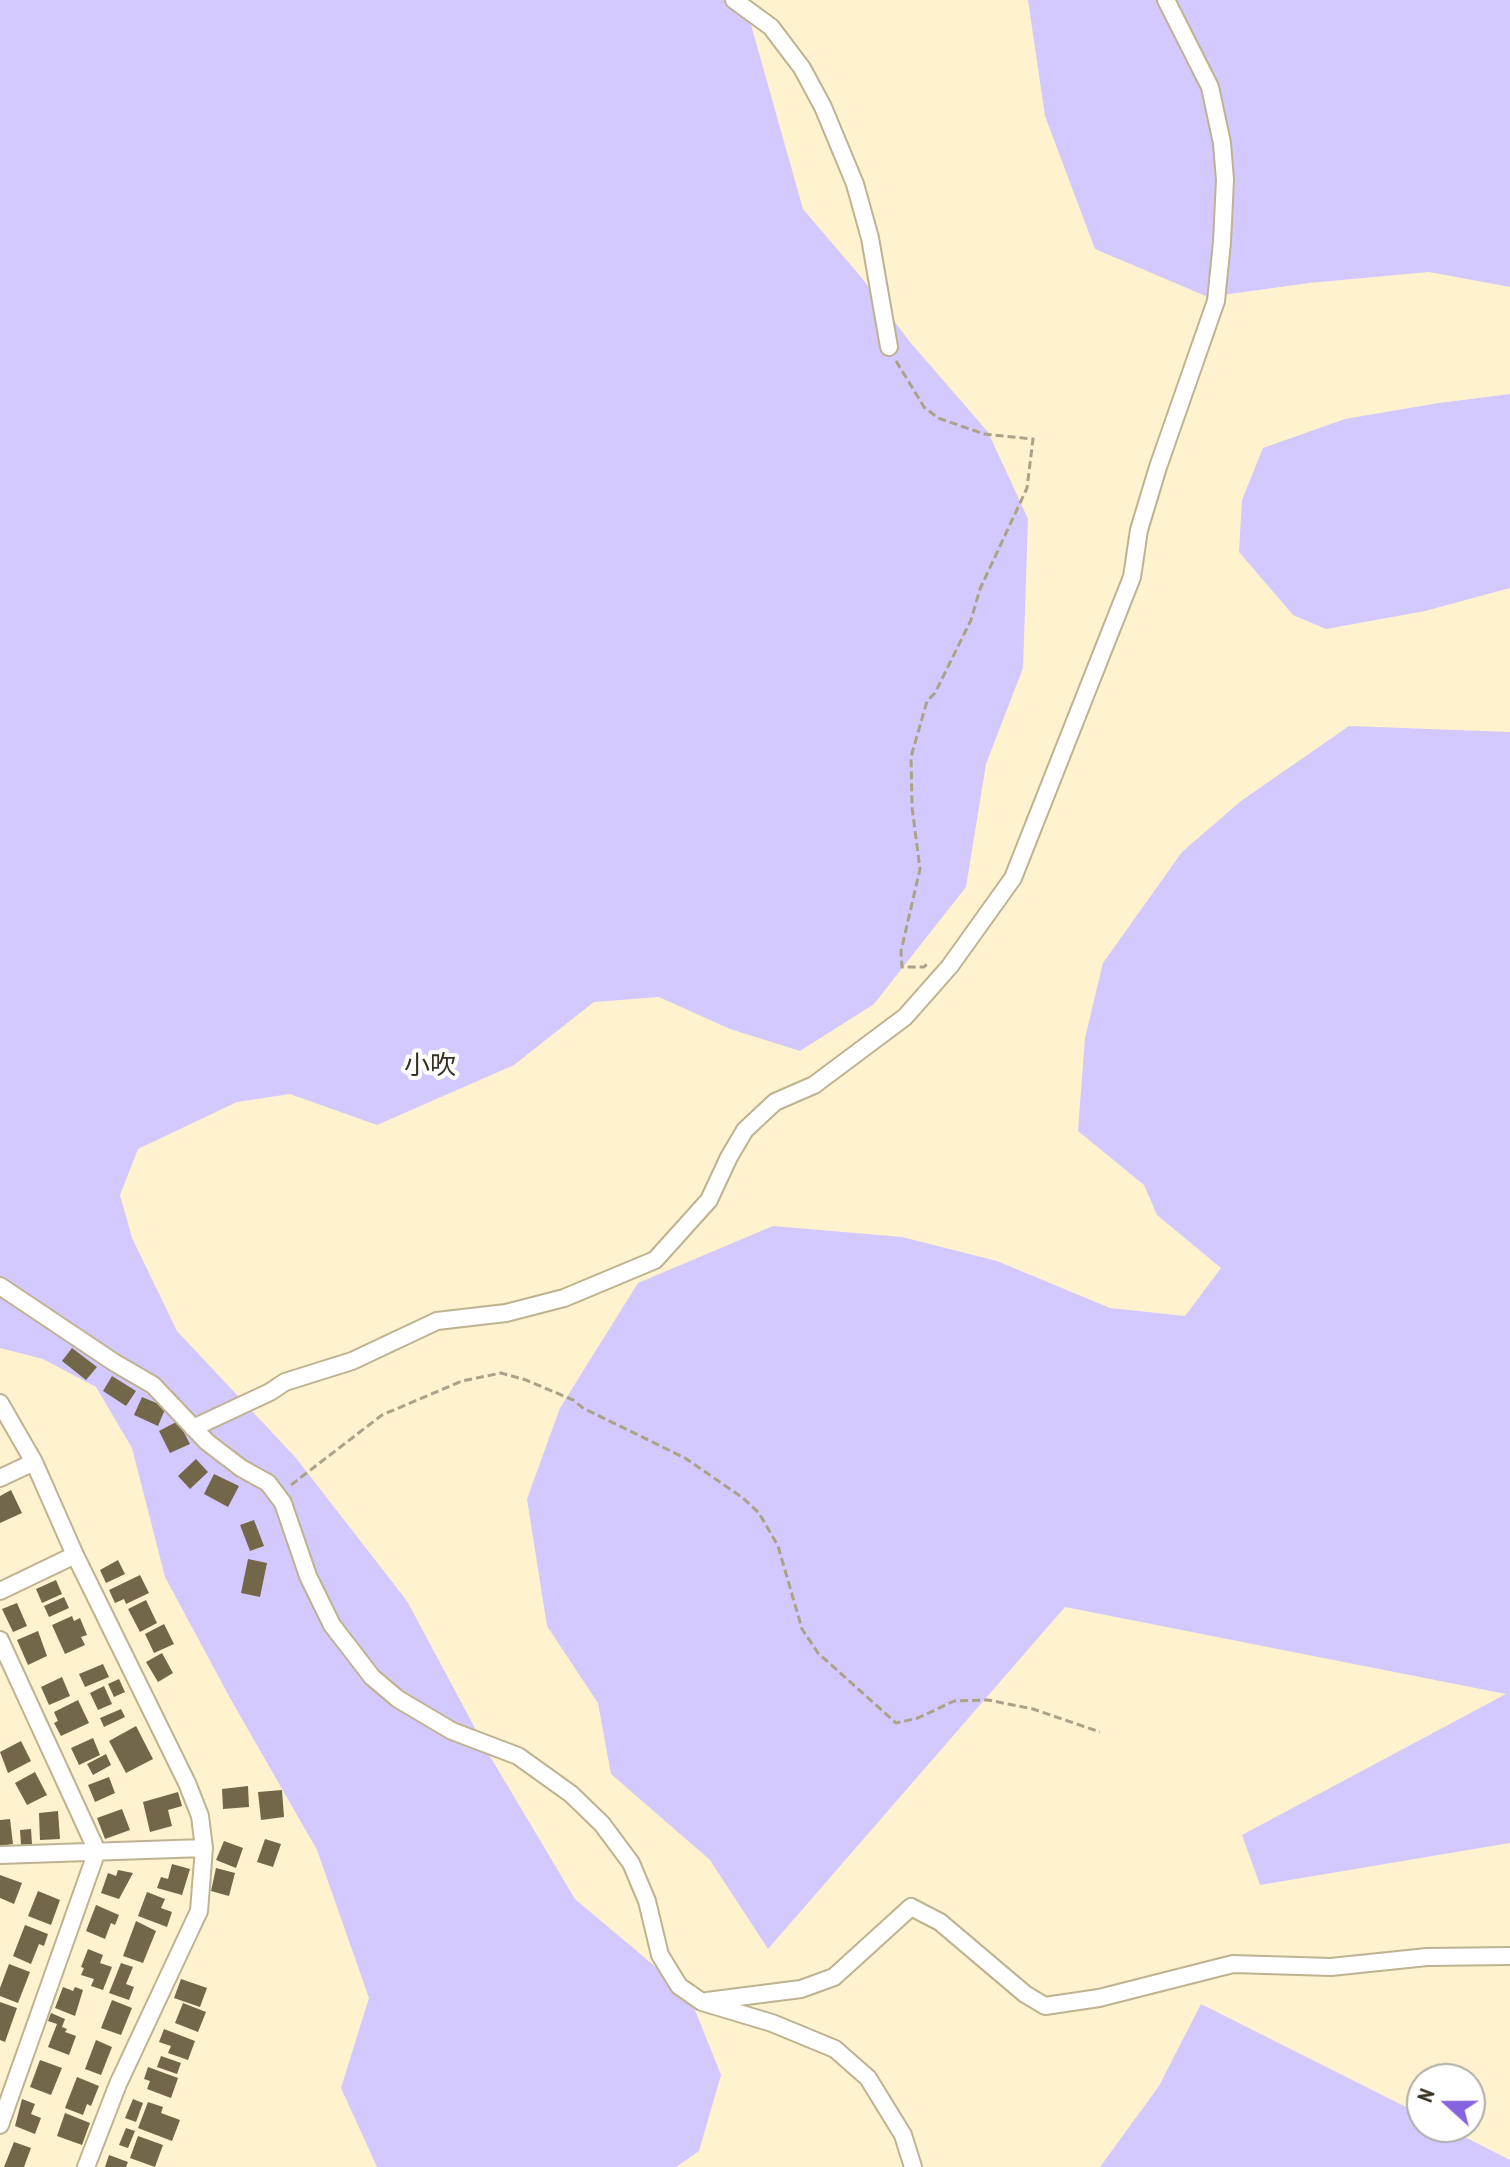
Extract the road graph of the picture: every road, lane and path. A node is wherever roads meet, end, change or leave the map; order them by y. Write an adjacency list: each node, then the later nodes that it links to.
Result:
1 (734, 0): 3 (street)
2 (1166, 0): 7 (street)
3 (889, 347): 4 (path)
4 (934, 959)
5 (0, 1286): 7 (street)
6 (0, 1403): 8 (street)
7 (193, 1428): 10 (street)
8 (34, 1462): 9 (street); 11 (street)
9 (0, 1478)
10 (277, 1496): 14 (path); 19 (street)
11 (75, 1555): 12 (street); 15 (street)
12 (0, 1591)
13 (0, 1640): 16 (street)
14 (1100, 1732)
15 (204, 1848): 16 (street); 21 (street)
16 (97, 1851): 17 (street); 20 (street)
17 (0, 1855)
18 (1510, 1956): 19 (street)
19 (702, 2002): 22 (street)
20 (0, 2125)
21 (86, 2167)
22 (913, 2167)

